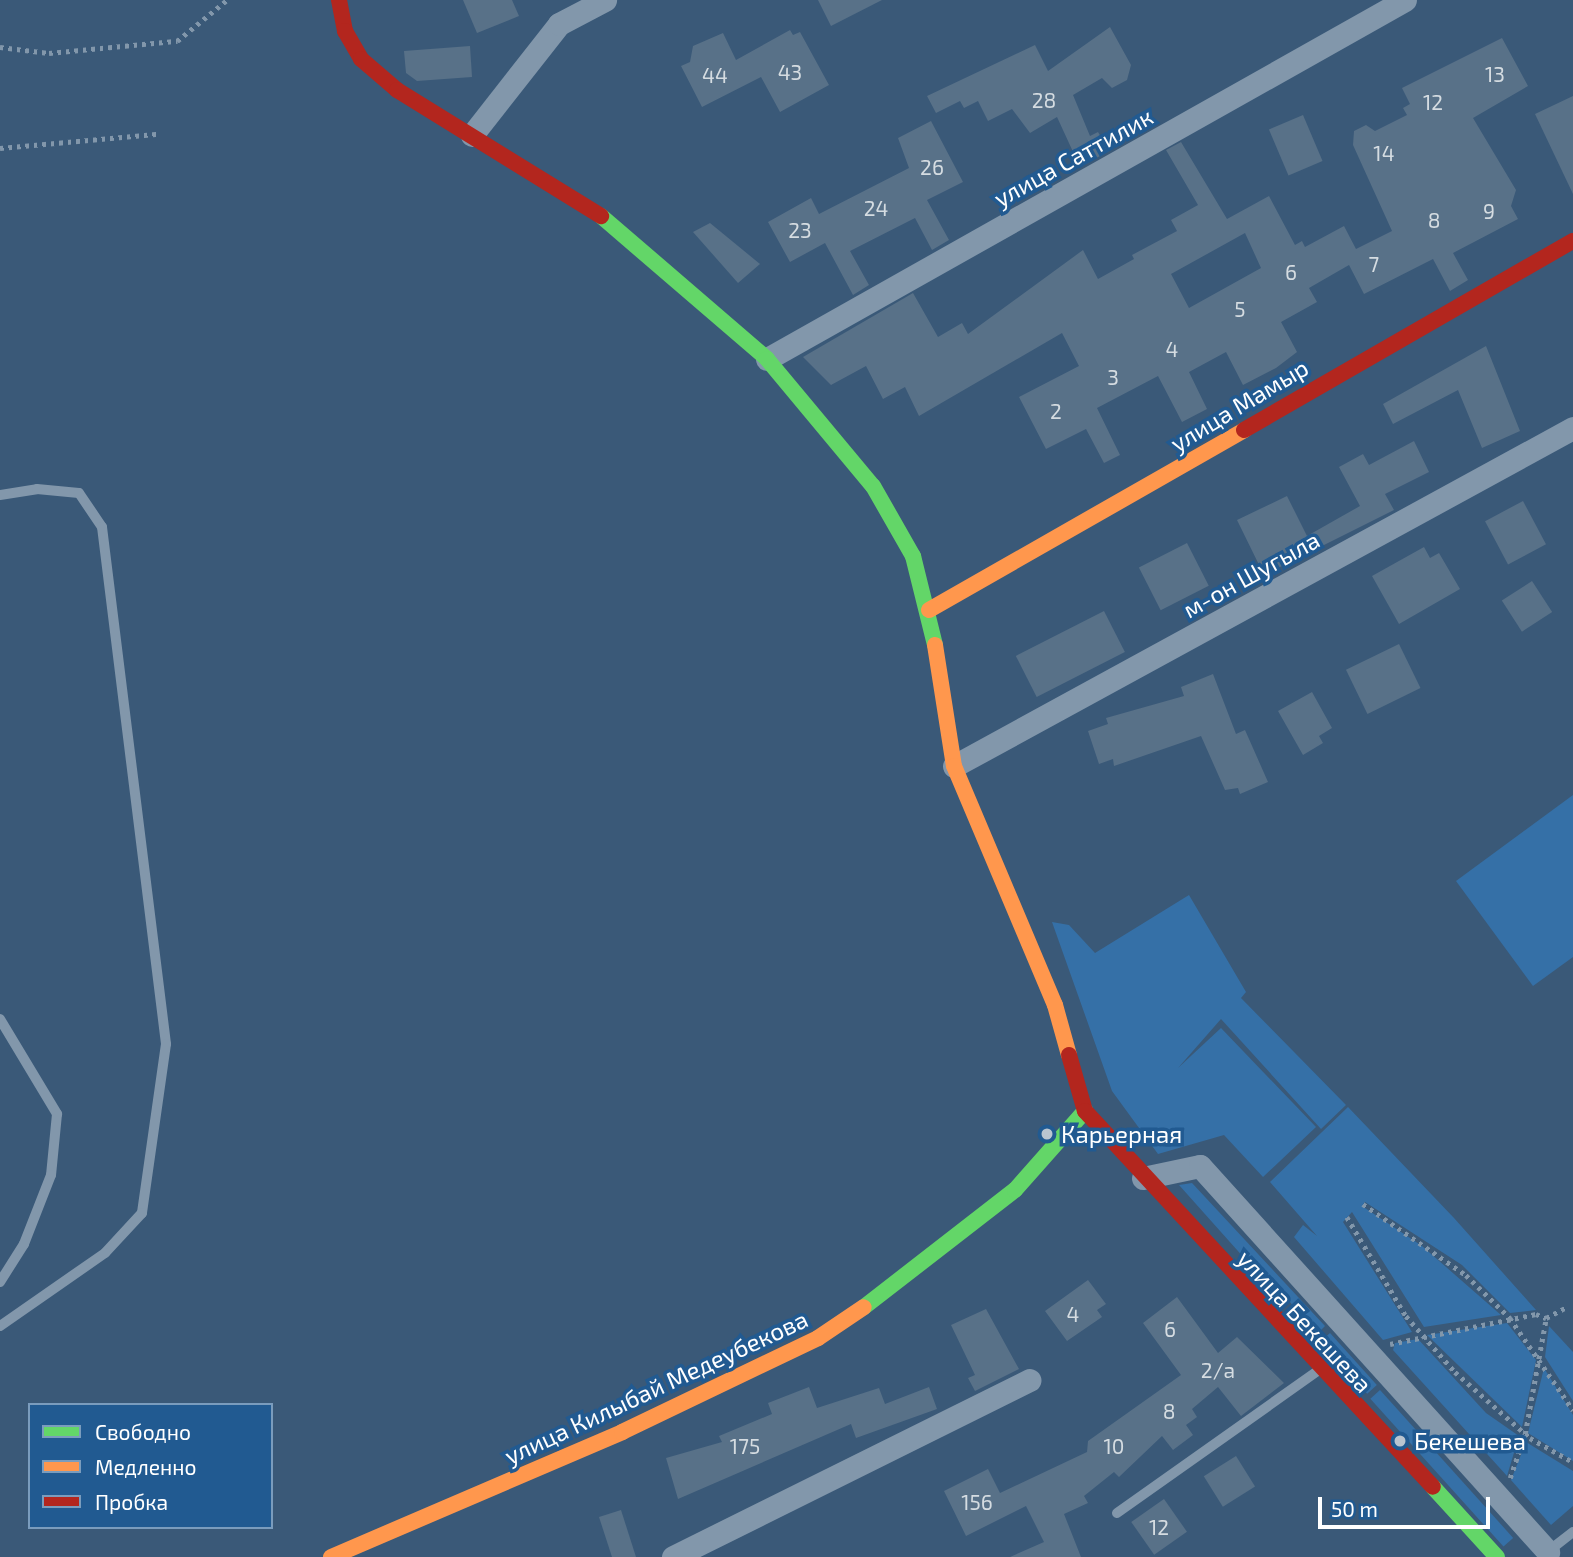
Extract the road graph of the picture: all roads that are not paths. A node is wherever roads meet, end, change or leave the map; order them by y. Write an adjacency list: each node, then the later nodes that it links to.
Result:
1 (339, 0): 4 (main road)
2 (605, 0): 4 (street)
3 (1405, 0): 6 (street, улица Саттилик)
4 (472, 135): 6 (main road)
5 (1573, 241): 9 (main road, улица Мамыр)
6 (767, 359): 9 (main road)
7 (1573, 428): 10 (street, м-он Шугыла)
8 (0, 495): 15 (lane)
9 (929, 610): 10 (main road)
10 (954, 766): 12 (main road)
11 (0, 1020): 14 (lane)
12 (1085, 1111): 13 (main road, улица Бекешева); 21 (main road, улица Килыбай Медеубекова)
13 (1143, 1178): 16 (main road, улица Бекешева); 20 (street)
14 (0, 1282)
15 (0, 1326)
16 (1319, 1370): 18 (lane); 23 (main road, улица Бекешева)
17 (1030, 1380): 22 (street)
18 (1117, 1513)
19 (1573, 1532): 20 (lane)
20 (1545, 1554)
21 (331, 1557)
22 (673, 1557)
23 (1497, 1557)

